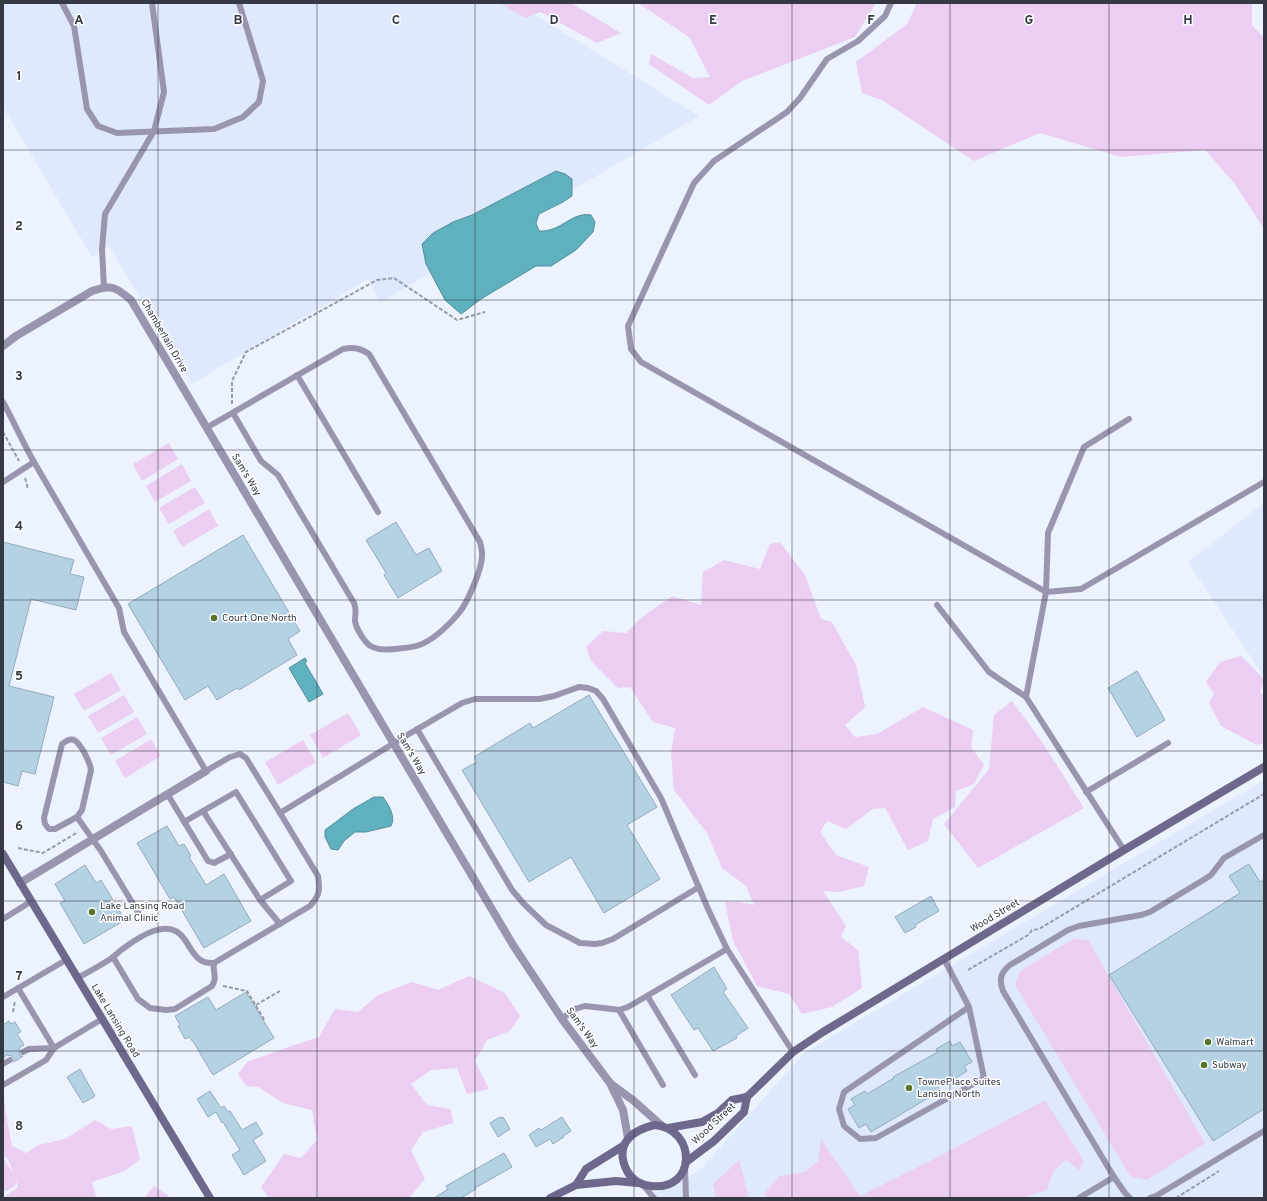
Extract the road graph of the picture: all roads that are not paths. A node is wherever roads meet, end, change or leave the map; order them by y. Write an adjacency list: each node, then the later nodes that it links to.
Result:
1 (62, 3): 5 (lane)
2 (152, 3): 5 (lane)
3 (239, 3): 5 (lane)
4 (891, 3): 17 (lane)
5 (154, 131): 6 (lane)
6 (104, 287): 7 (street); 12 (street, Chamberlain Drive)
7 (3, 346)
8 (297, 375): 10 (lane); 10 (lane); 16 (lane)
9 (3, 402): 13 (lane)
10 (233, 413): 12 (lane)
11 (1129, 419): 17 (lane)
12 (206, 428): 21 (street, Sam's Way)
13 (34, 462): 14 (lane); 24 (lane)
14 (3, 482)
15 (1264, 482): 17 (lane)
16 (378, 512)
17 (1046, 592): 19 (lane)
18 (937, 605): 19 (lane)
19 (1026, 697): 25 (lane)
20 (417, 729): 21 (lane); 37 (lane); 37 (lane)
21 (394, 743): 28 (lane); 55 (street, Sam's Way)
22 (1168, 743): 25 (lane)
23 (1264, 767): 33 (street, Wood Street)
24 (206, 771): 26 (street); 28 (lane)
25 (1086, 792): 33 (lane)
26 (168, 794): 30 (lane); 32 (street)
27 (203, 811): 30 (lane); 35 (lane); 38 (lane)
28 (280, 813): 42 (lane)
29 (77, 817): 29 (lane); 32 (lane)
30 (184, 822): 35 (lane)
31 (1264, 835): 71 (lane)
32 (92, 840): 36 (street); 40 (lane)
33 (1124, 850): 45 (street, Wood Street)
34 (3, 854): 36 (street, Lake Lansing Road)
35 (230, 854): 38 (lane)
36 (20, 883): 39 (street, Lake Lansing Road)
37 (699, 887): 43 (lane)
38 (260, 900): 42 (lane)
39 (32, 901): 41 (lane); 46 (street, Lake Lansing Road)
40 (138, 912)
41 (3, 919)
42 (280, 924): 47 (lane)
43 (727, 949): 51 (lane); 58 (lane)
44 (113, 957): 47 (lane); 47 (lane); 48 (lane)
45 (944, 959): 52 (lane); 58 (street, Wood Street)
46 (66, 960): 48 (street, Lake Lansing Road); 49 (lane)
47 (214, 963)
48 (77, 978): 54 (street, Lake Lansing Road)
49 (18, 988): 50 (lane); 56 (lane)
50 (3, 997)
51 (648, 997): 53 (lane); 61 (lane)
52 (969, 1007): 52 (lane)
53 (619, 1010): 55 (lane); 64 (lane)
54 (102, 1019): 56 (lane); 74 (street, Lake Lansing Road)
55 (562, 1019): 62 (street, Sam's Way)
56 (54, 1048): 57 (lane); 63 (lane)
57 (23, 1052)
58 (793, 1052): 65 (street, Wood Street)
59 (10, 1060): 60 (lane)
60 (3, 1064)
61 (695, 1075)
62 (610, 1083): 66 (street, Sam's Way); 68 (street, Sam's Way)
63 (3, 1085)
64 (663, 1085)
65 (747, 1097): 66 (street, Wood Street); 70 (street, Wood Street)
66 (665, 1127): 68 (street); 70 (street)
67 (1264, 1131): 80 (lane)
68 (628, 1138): 69 (street)
69 (623, 1146): 72 (street); 73 (street)
70 (686, 1163): 73 (street); 77 (lane)
71 (1114, 1177): 78 (lane); 79 (lane)
72 (576, 1184): 73 (street); 75 (street)
73 (641, 1184): 76 (lane)
74 (210, 1198)
75 (550, 1198)
76 (654, 1198)
77 (686, 1198)
78 (1079, 1198)
79 (1130, 1198)
80 (1150, 1198)

